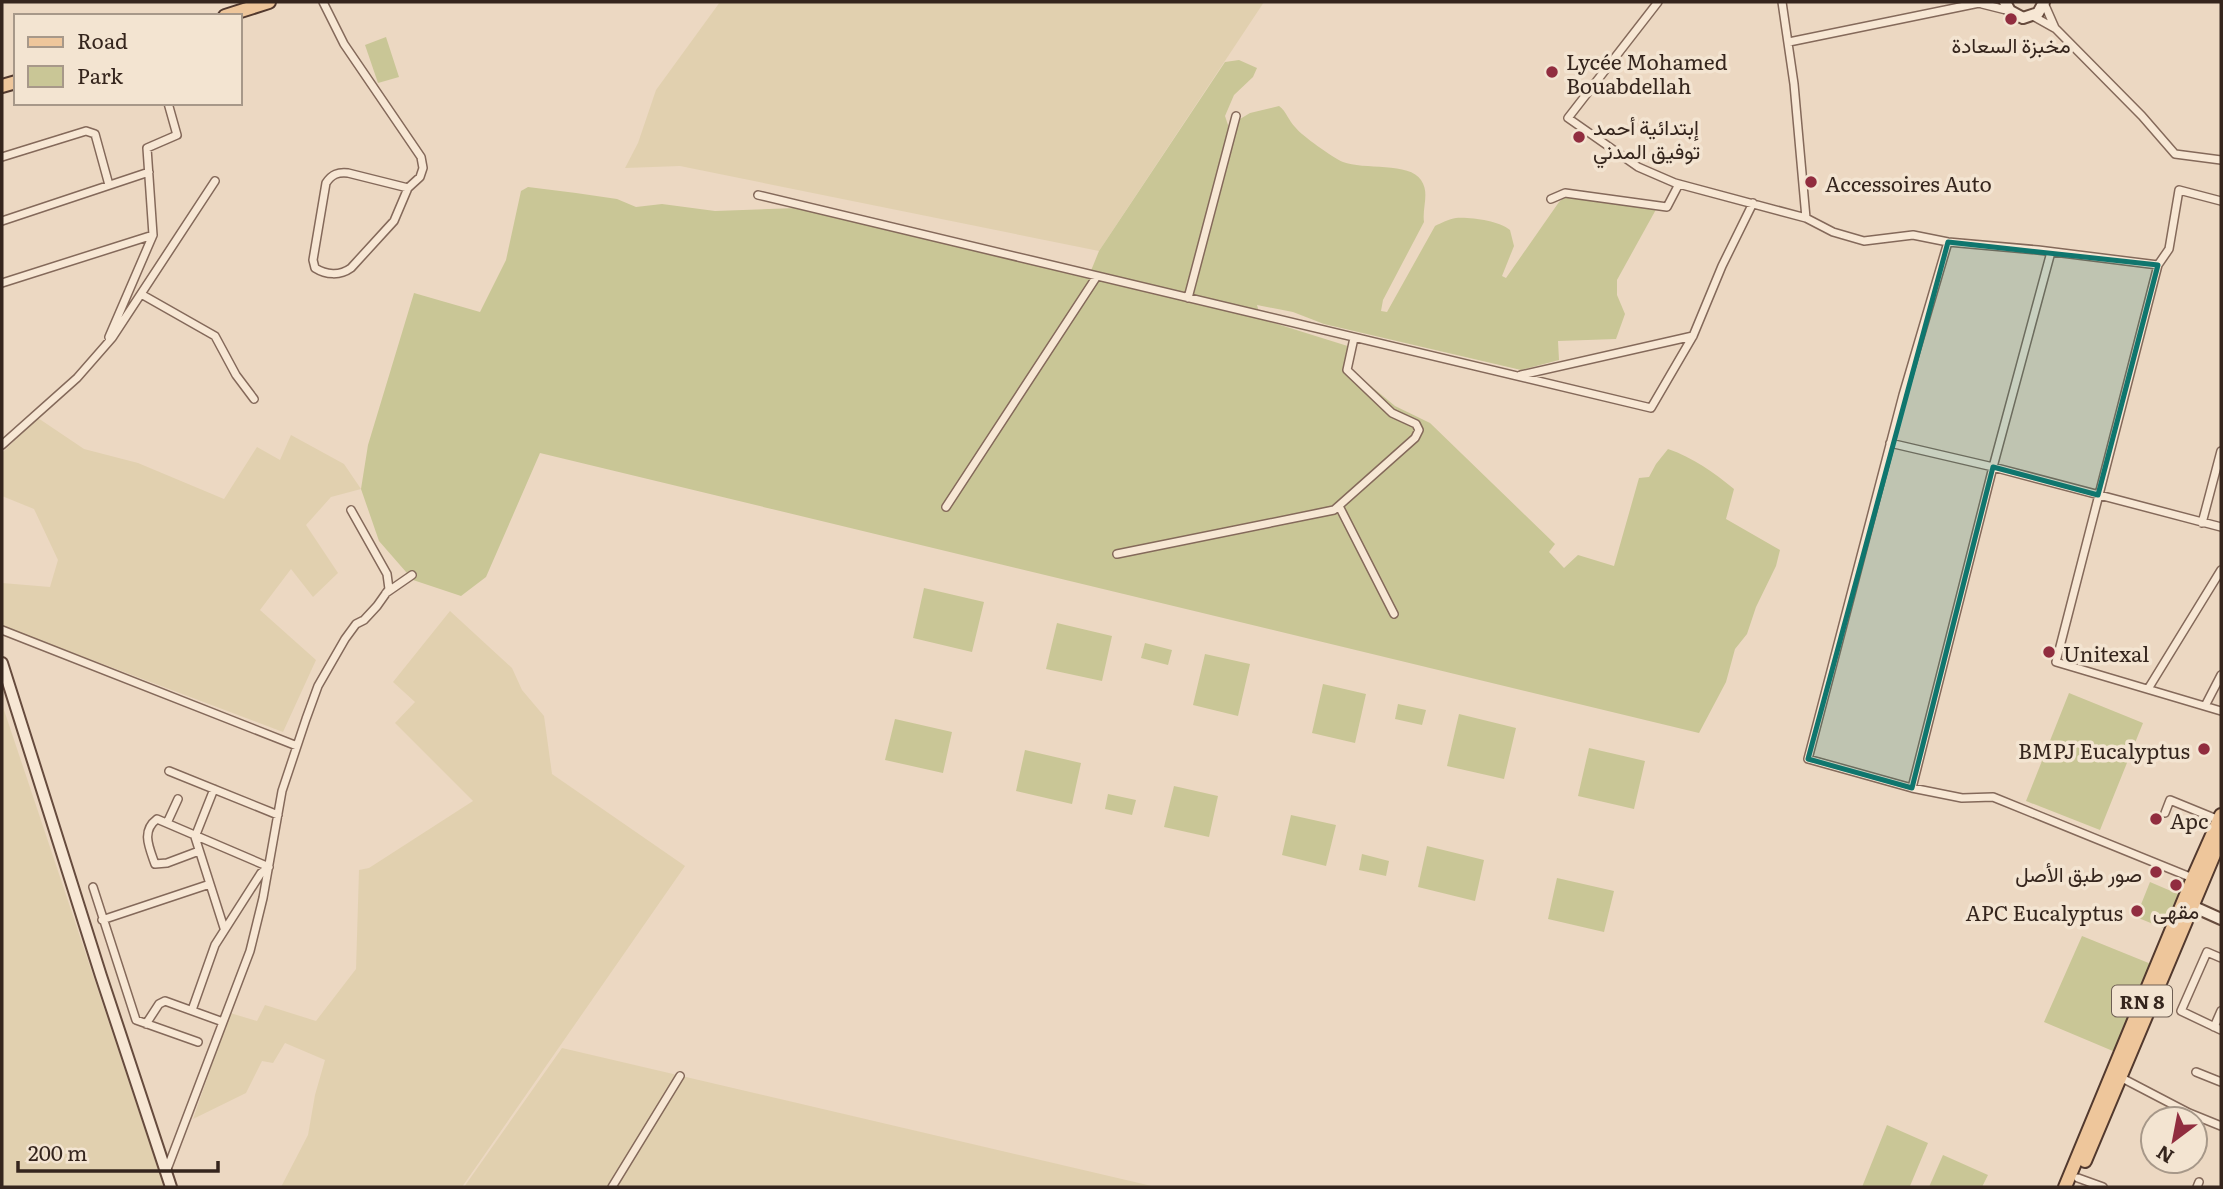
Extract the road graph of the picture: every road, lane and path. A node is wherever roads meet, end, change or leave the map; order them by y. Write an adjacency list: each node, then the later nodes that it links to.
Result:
1 (268, 2): 8 (main road)
2 (323, 2): 20 (street)
3 (1658, 2): 18 (street)
4 (1782, 2): 11 (street)
5 (2044, 2): 9 (main road); 10 (street)
6 (1983, 3): 7 (street); 11 (street)
7 (2008, 6): 9 (main road)
8 (231, 14)
9 (2033, 16): 10 (street)
10 (2056, 29): 15 (street)
11 (1789, 42): 25 (street)
12 (169, 105): 16 (street)
13 (1236, 116): 34 (street)
14 (2, 157): 19 (street)
15 (2221, 160)
16 (149, 172): 19 (street); 27 (street)
17 (215, 181): 33 (street)
18 (1679, 184): 22 (street); 24 (street)
19 (109, 185): 26 (street)
20 (408, 188): 20 (street)
21 (758, 195): 31 (street)
22 (1551, 199)
23 (2221, 201): 30 (street)
24 (1753, 203): 25 (street); 35 (street)
25 (1806, 218): 28 (street)
26 (2, 221)
27 (153, 235): 32 (street); 37 (street)
28 (1948, 242): 29 (street); 40 (street)
29 (2051, 252): 30 (street); 43 (street)
30 (2158, 265): 44 (street)
31 (1097, 276): 34 (street); 46 (street)
32 (2, 283)
33 (141, 294): 37 (street); 39 (street)
34 (1188, 298): 36 (street)
35 (1693, 336): 38 (street); 38 (street)
36 (1354, 338): 38 (street); 45 (street)
37 (103, 350): 41 (street)
38 (1517, 376)
39 (254, 399)
40 (1890, 443): 43 (street); 63 (street)
41 (2, 445)
42 (2221, 451): 48 (street)
43 (1993, 467): 44 (street); 63 (street)
44 (2098, 495): 48 (street); 58 (street)
45 (1339, 506): 50 (street); 54 (street)
46 (946, 508)
47 (351, 510): 53 (street)
48 (2202, 523): 49 (street)
49 (2221, 527)
50 (1117, 554)
51 (2221, 570): 58 (street)
52 (412, 575): 53 (street)
53 (386, 594): 61 (street)
54 (1394, 614)
55 (2, 630): 61 (street)
56 (2, 663): 93 (main road)
57 (2221, 675): 59 (street)
58 (2148, 689): 59 (street)
59 (2205, 706): 60 (street)
60 (2221, 711)
61 (297, 746): 67 (street)
62 (169, 771): 64 (street)
63 (1912, 788): 74 (street)
64 (214, 789): 67 (street); 70 (street)
65 (178, 799): 69 (street)
66 (2165, 813): 68 (street)
67 (278, 815): 73 (street)
68 (2220, 818): 74 (main road, RN 8)
69 (167, 823): 70 (street); 72 (street)
70 (195, 836): 72 (street); 73 (street)
71 (2221, 838): 74 (main road, RN 8)
72 (199, 851): 75 (street)
73 (270, 867): 80 (street); 84 (street)
74 (2197, 880): 77 (main road, RN 8); 97 (main road, RN 8)
75 (210, 884): 79 (street); 80 (street)
76 (93, 887): 79 (street)
77 (2192, 906): 78 (main road); 90 (main road, RN 8)
78 (2221, 919)
79 (102, 920): 85 (street)
80 (224, 928): 82 (street)
81 (2221, 958): 86 (street)
82 (192, 1010): 84 (street); 85 (street)
83 (2221, 1011): 86 (street)
84 (223, 1022): 93 (street)
85 (146, 1024): 87 (street)
86 (2217, 1028)
87 (198, 1042)
88 (2196, 1072): 91 (street)
89 (680, 1076): 96 (street)
90 (2120, 1077): 92 (street); 94 (main road, RN 8)
91 (2221, 1082)
92 (2221, 1126)
93 (166, 1172): 95 (main road)
94 (2076, 1183): 98 (street)
95 (171, 1187)
96 (612, 1187)
97 (2065, 1187)
98 (2103, 1187)

